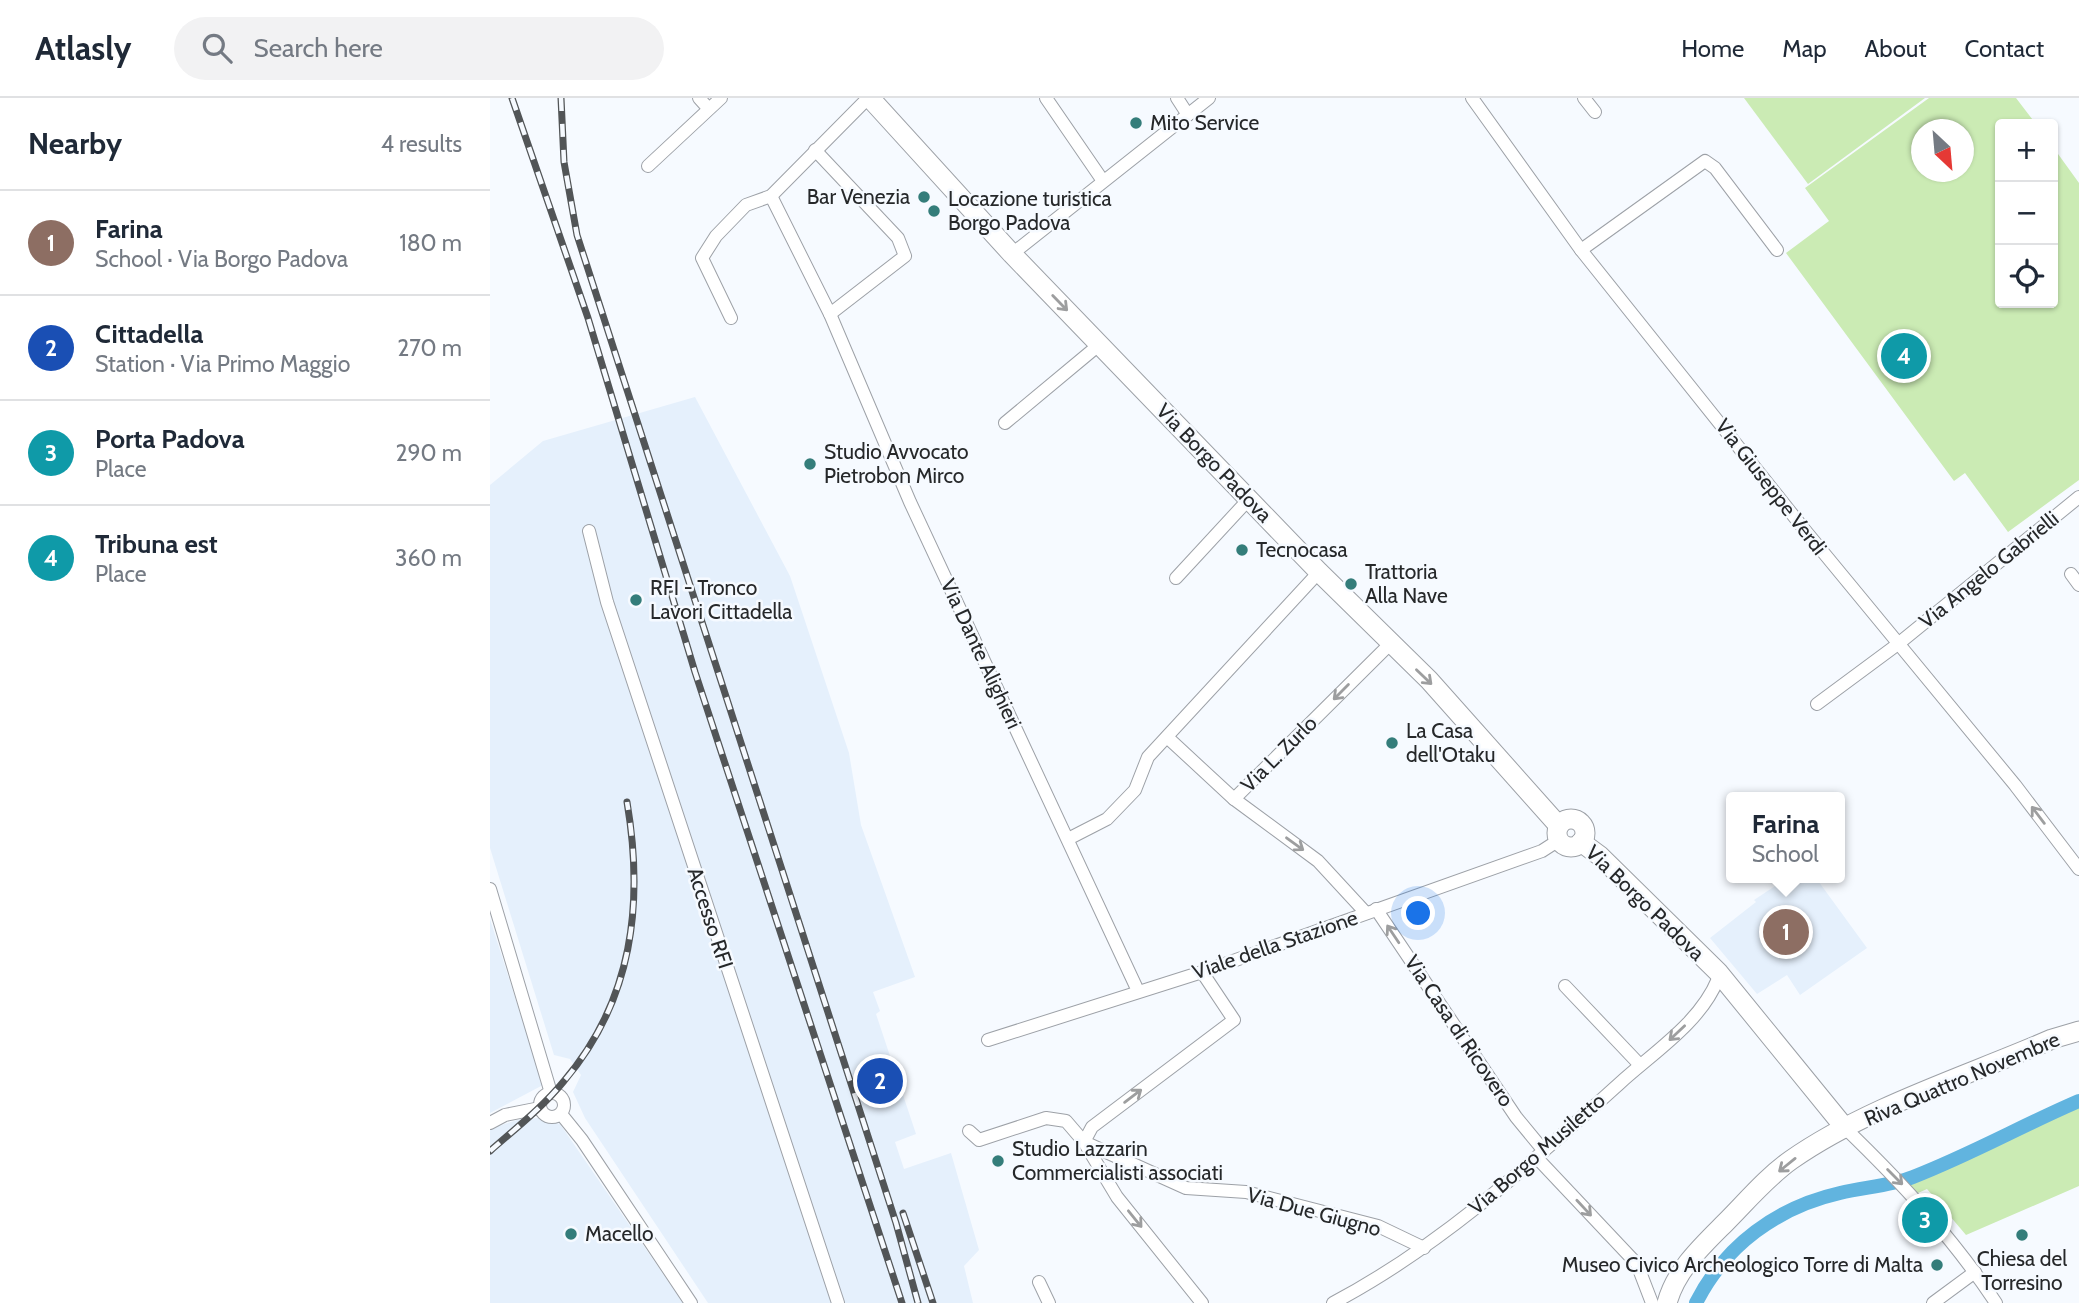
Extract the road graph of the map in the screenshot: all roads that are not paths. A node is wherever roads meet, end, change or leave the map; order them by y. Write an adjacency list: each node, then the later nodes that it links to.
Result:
1 (699, 98): 9 (street)
2 (721, 98): 9 (street)
3 (869, 98): 12 (street); 18 (street, Via Borgo Padova)
4 (1046, 98): 14 (street)
5 (1177, 98): 11 (street)
6 (1209, 98): 11 (street)
7 (1472, 98): 16 (street, Via Giuseppe Verdi)
8 (1584, 98): 10 (street)
9 (708, 108): 13 (street)
10 (1595, 112)
11 (1188, 115): 14 (street)
12 (815, 150): 15 (street); 19 (street)
13 (648, 166)
14 (1103, 181): 18 (street)
15 (771, 196): 19 (street, Via Dante Alighieri); 20 (street)
16 (1581, 250): 17 (street); 29 (street, Via Giuseppe Verdi)
17 (1777, 250)
18 (1012, 254): 21 (street, Via Borgo Padova, one-way to 21)
19 (830, 314): 34 (street, Via Dante Alighieri)
20 (731, 318)
21 (1100, 344): 22 (street); 24 (street, Via Borgo Padova)
22 (1005, 423)
23 (2079, 497): 29 (street, Via Angelo Gabrielli)
24 (1249, 499): 26 (street, Via Borgo Padova); 27 (street)
25 (589, 531): 57 (street, Accesso RFI)
26 (1320, 572): 28 (street, Via Borgo Padova); 31 (street)
27 (1176, 578)
28 (1390, 644): 32 (street, Via L. Zurlo, one-way to 32); 33 (street, Via Borgo Padova, one-way to 33)
29 (1898, 644): 30 (street, Via Angelo Gabrielli); 35 (street, Via Giuseppe Verdi, one-way to 29)
30 (1817, 704)
31 (1167, 737): 32 (street); 34 (street)
32 (1234, 799): 37 (street, Via L. Zurlo, one-way to 37)
33 (1559, 833): 37 (street, Viale della Stazione); 39 (street, Via Borgo Padova)
34 (1068, 839): 41 (street, Via Dante Alighieri)
35 (2079, 869)
36 (490, 889): 45 (street)
37 (1367, 908): 38 (street, Viale della Stazione); 52 (street, Via Casa di Ricovero, one-way to 37)
38 (1202, 972): 41 (street, Viale della Stazione); 51 (street, one-way to 38)
39 (1714, 972): 44 (street, Via Borgo Musiletto, one-way to 44); 49 (street, Via Borgo Padova)
40 (1565, 986): 44 (street)
41 (1138, 991): 43 (street, Viale della Stazione)
42 (2079, 1031): 49 (street, Riva Quattro Novembre)
43 (988, 1040)
44 (1640, 1065): 52 (street, Via Borgo Musiletto)
45 (551, 1093): 46 (street); 47 (street)
46 (540, 1108): 47 (street); 48 (street)
47 (561, 1114): 56 (street)
48 (490, 1122)
49 (1845, 1128): 54 (street, one-way to 54); 62 (street, Riva Quattro Novembre, one-way to 62)
50 (969, 1130): 51 (street)
51 (1084, 1142): 53 (street, Via Due Giugno); 59 (street, one-way to 59)
52 (1541, 1155): 53 (street, Via Borgo Musiletto); 61 (street, Via Casa di Ricovero, one-way to 61)
53 (1424, 1248): 60 (street, Via Borgo Musiletto)
54 (1975, 1272): 63 (street); 64 (street)
55 (1039, 1282): 58 (street)
56 (691, 1303)
57 (838, 1303)
58 (1049, 1303)
59 (1202, 1303)
60 (1333, 1303)
61 (1652, 1303)
62 (1667, 1303)
63 (1933, 1303)
64 (1996, 1303)

